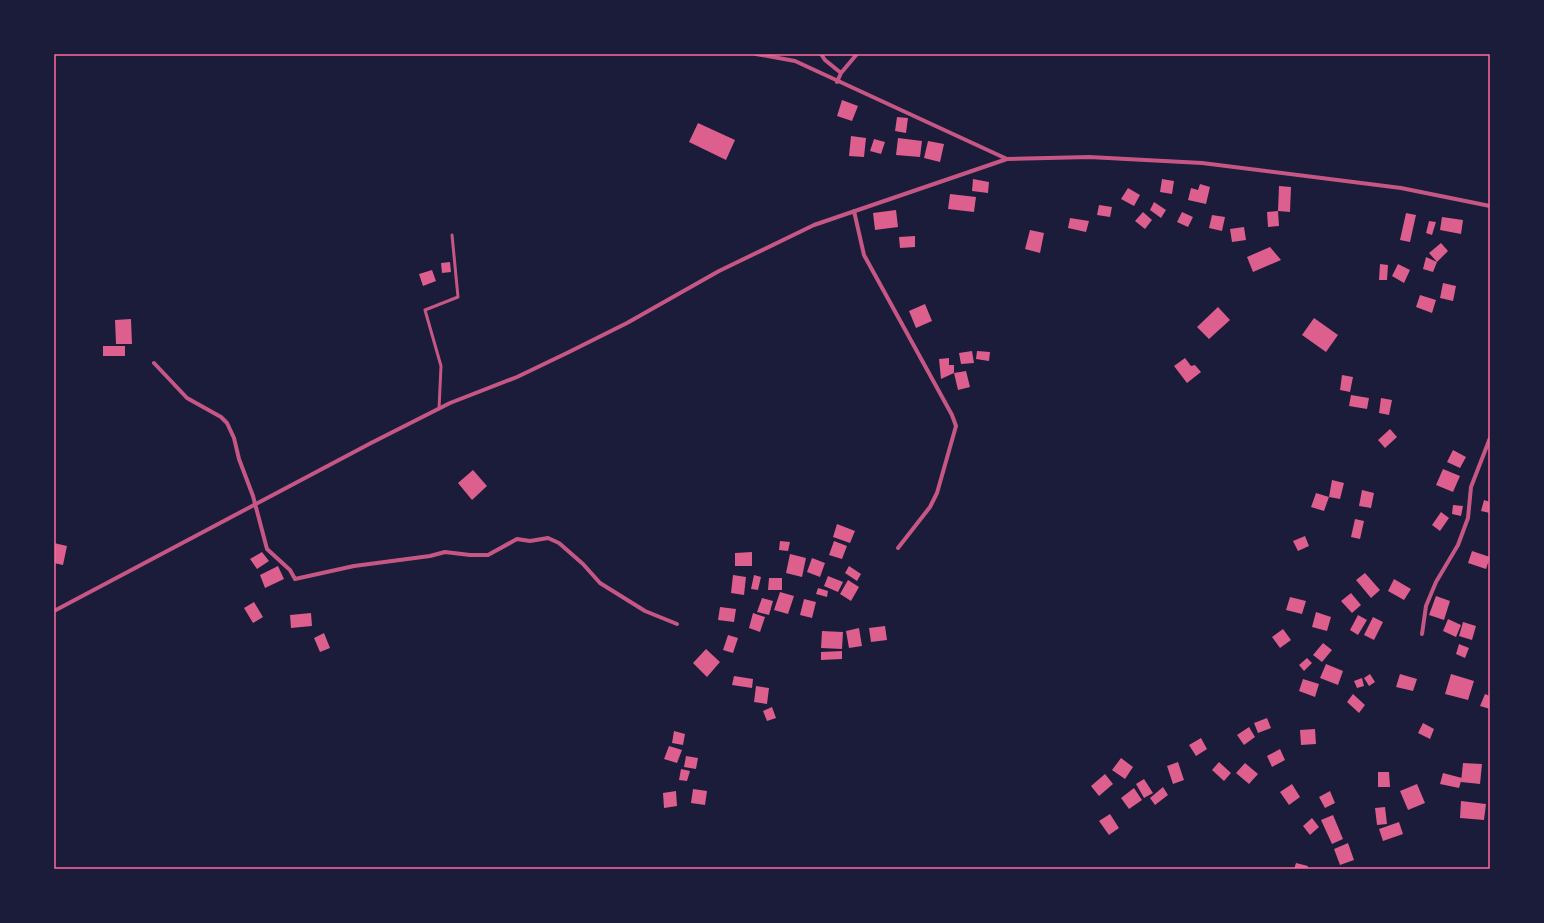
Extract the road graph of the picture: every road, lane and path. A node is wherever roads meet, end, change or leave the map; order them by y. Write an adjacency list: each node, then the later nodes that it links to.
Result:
1 (756, 54): 5 (street)
2 (821, 54): 4 (street)
3 (857, 54): 4 (street)
4 (841, 73): 5 (street)
5 (837, 82): 6 (street)
6 (1007, 159): 7 (street); 8 (street)
7 (1490, 206)
8 (854, 211): 11 (street); 14 (street)
9 (452, 235): 11 (lane)
10 (154, 363): 13 (street)
11 (439, 409): 13 (street)
12 (1490, 438): 17 (street)
13 (255, 505): 15 (street); 16 (street)
14 (898, 548)
15 (54, 611)
16 (677, 624)
17 (1422, 634)

